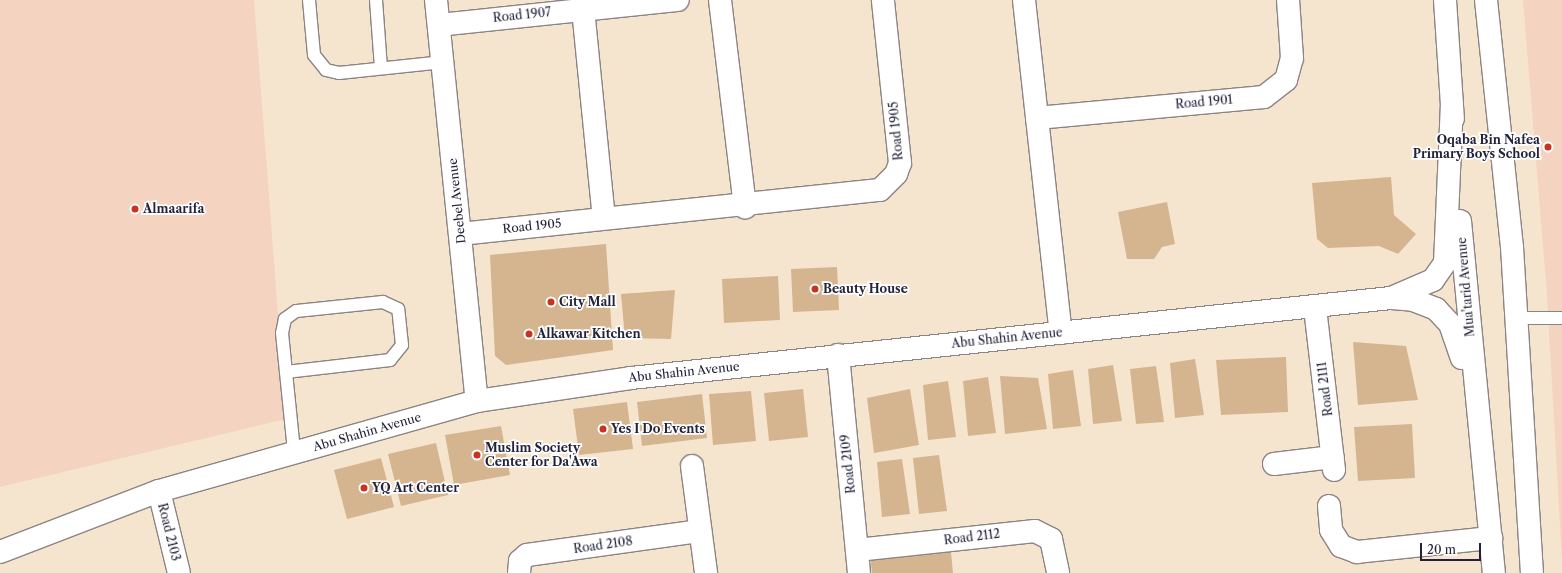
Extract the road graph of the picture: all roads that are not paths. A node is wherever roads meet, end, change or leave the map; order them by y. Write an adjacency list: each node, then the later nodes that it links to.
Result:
1 (308, 0): 14 (lane)
2 (376, 0): 14 (lane)
3 (436, 0): 12 (street, Deebel Avenue)
4 (678, 0): 11 (street, Road 1907)
5 (720, 0): 17 (street)
6 (883, 0): 17 (street, Road 1905)
7 (1024, 0): 16 (street)
8 (1288, 0): 16 (street, Road 1901)
9 (1445, 0): 15 (street, Mua'tarid Avenue)
10 (1486, 0): 22 (street)
11 (583, 8): 12 (street, Road 1907); 18 (street)
12 (438, 25): 13 (street, Deebel Avenue)
13 (442, 62): 14 (lane); 19 (street, Deebel Avenue)
14 (381, 68)
15 (1452, 104): 20 (street, Abu Shahin Avenue); 28 (street, Mua'tarid Avenue)
16 (1037, 118): 24 (street)
17 (745, 207): 18 (street, Road 1905)
18 (604, 218): 19 (street, Road 1905)
19 (460, 234): 27 (street, Deebel Avenue)
20 (1391, 298): 21 (street, Abu Shahin Avenue); 28 (street, Abu Shahin Avenue)
21 (1315, 308): 24 (street, Abu Shahin Avenue); 30 (street, Road 2111)
22 (1516, 318): 23 (lane); 36 (street)
23 (1562, 318)
24 (1060, 333): 25 (street, Abu Shahin Avenue)
25 (838, 355): 27 (street, Abu Shahin Avenue); 37 (street, Road 2109)
26 (286, 372): 26 (lane); 29 (lane)
27 (477, 401): 29 (street, Abu Shahin Avenue)
28 (1481, 429): 35 (street, Mua'tarid Avenue)
29 (294, 452): 32 (street, Abu Shahin Avenue)
30 (1274, 464)
31 (692, 466): 34 (street)
32 (159, 492): 38 (street, Abu Shahin Avenue); 39 (street, Road 2103)
33 (1329, 506): 35 (street)
34 (700, 531): 40 (street, Road 2108); 41 (street)
35 (1491, 538): 44 (street, Mua'tarid Avenue)
36 (1528, 538): 45 (street); 46 (street)
37 (857, 550): 42 (street, Road 2109); 43 (street, Road 2112)
38 (0, 552)
39 (179, 573)
40 (519, 573)
41 (706, 573)
42 (859, 573)
43 (1058, 573)
44 (1494, 573)
45 (1532, 573)
46 (1545, 573)

